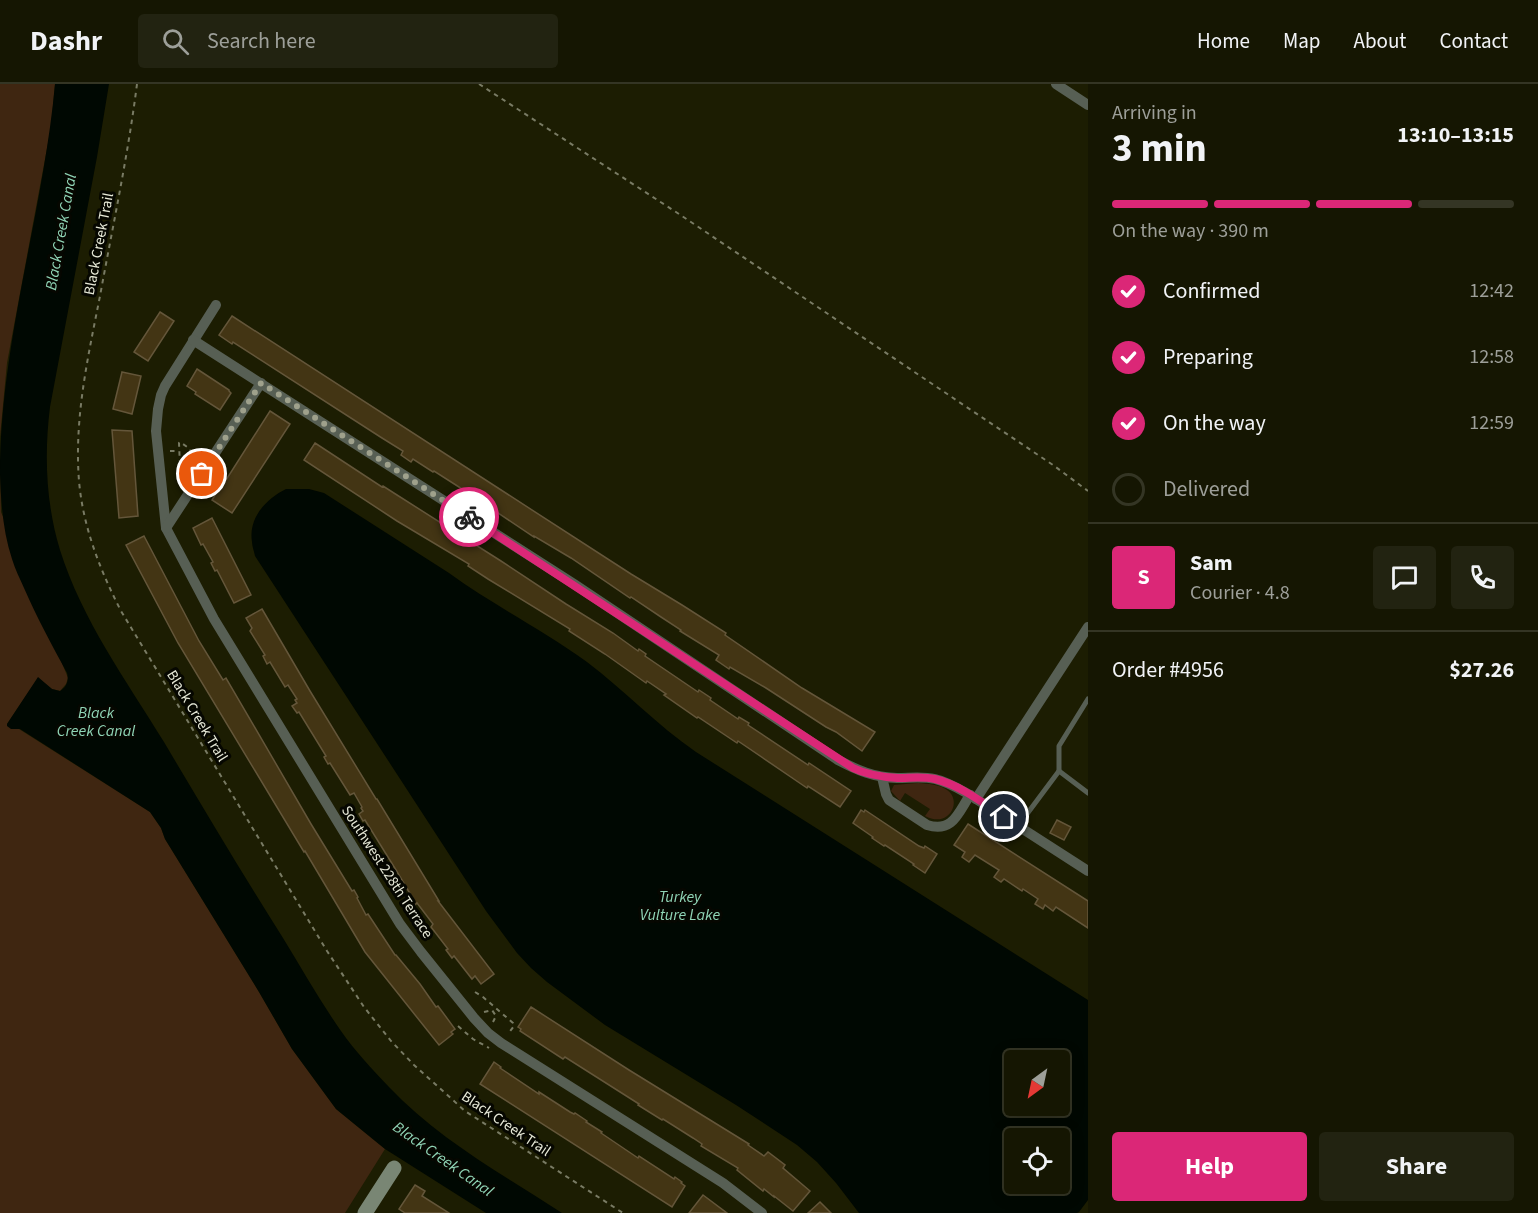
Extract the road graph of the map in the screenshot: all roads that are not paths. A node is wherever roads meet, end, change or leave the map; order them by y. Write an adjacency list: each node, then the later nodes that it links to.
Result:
1 (1056, 84): 2 (street)
2 (1088, 105)
3 (216, 304): 4 (street)
4 (193, 340): 5 (street); 6 (street)
5 (261, 383): 6 (street); 10 (street)
6 (166, 528): 17 (street, Southwest 228th Terrace)
7 (1088, 627): 12 (street)
8 (1088, 699): 9 (lane)
9 (1059, 771): 11 (lane); 13 (lane)
10 (882, 777): 12 (street); 12 (street)
11 (1088, 793)
12 (973, 797): 13 (street)
13 (1018, 826): 14 (street)
14 (1088, 871)
15 (394, 1168): 16 (street)
16 (365, 1213)
17 (762, 1213)

